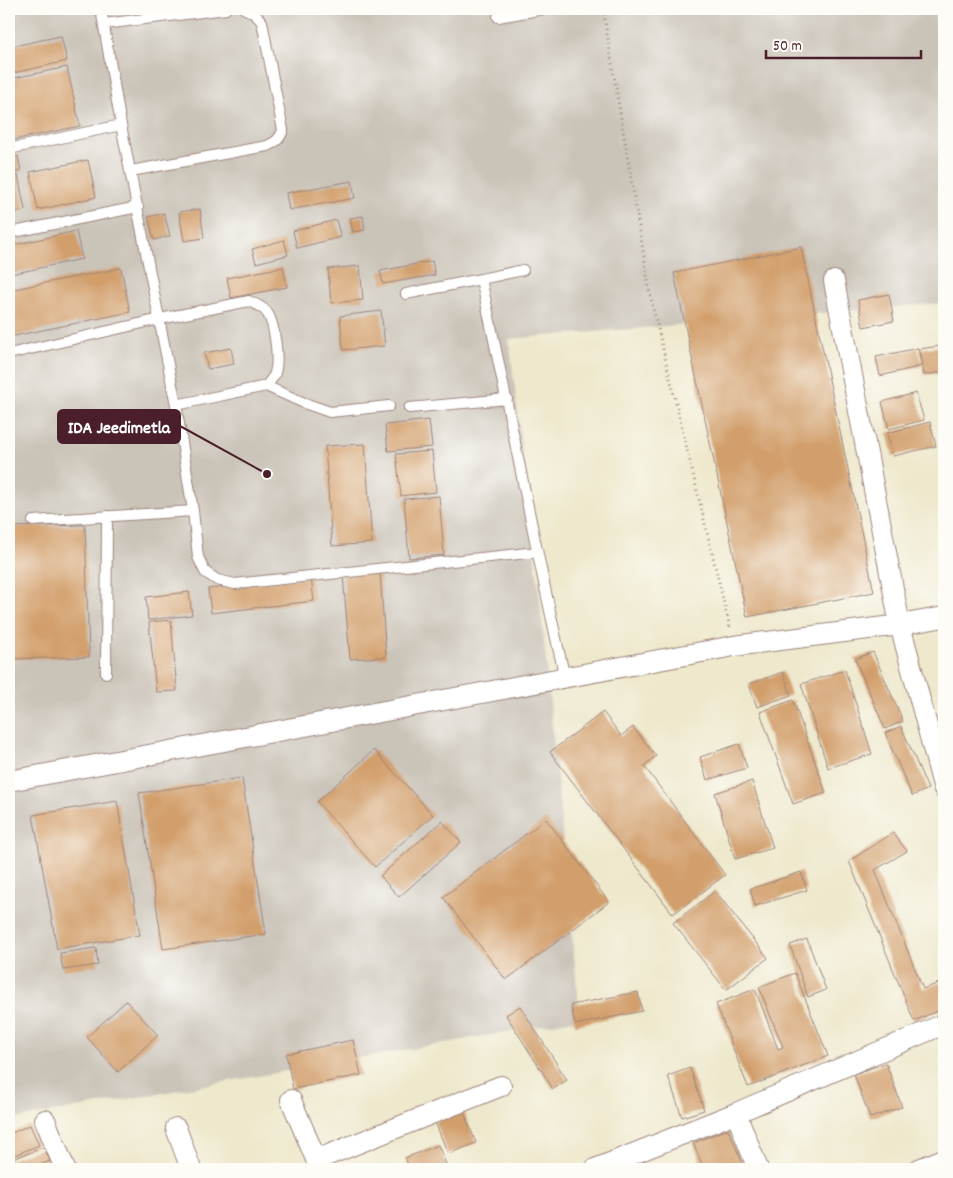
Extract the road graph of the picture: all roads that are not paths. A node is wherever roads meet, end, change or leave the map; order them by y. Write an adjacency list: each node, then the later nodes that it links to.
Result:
1 (101, 9): 6 (lane)
2 (226, 9): 6 (lane)
3 (245, 9): 9 (lane)
4 (544, 9): 5 (lane)
5 (498, 17)
6 (104, 24): 7 (lane)
7 (121, 125): 8 (lane); 9 (lane)
8 (9, 149)
9 (131, 172): 10 (lane)
10 (138, 207): 11 (lane); 16 (lane)
11 (9, 233)
12 (523, 270): 13 (lane)
13 (482, 279): 15 (lane); 19 (lane)
14 (834, 282): 28 (street)
15 (406, 294)
16 (160, 319): 17 (lane); 18 (lane); 20 (lane)
17 (9, 354)
18 (266, 386): 20 (lane); 21 (lane)
19 (507, 399): 22 (lane); 26 (lane)
20 (176, 404): 23 (lane)
21 (389, 406)
22 (409, 408)
23 (193, 510): 24 (lane); 26 (lane)
24 (107, 516): 25 (lane); 29 (lane)
25 (33, 521)
26 (537, 552): 30 (lane)
27 (944, 616): 28 (street)
28 (900, 625): 30 (street); 32 (street)
29 (106, 673)
30 (565, 678): 31 (street)
31 (9, 781)
32 (944, 789)
33 (944, 1024): 36 (street)
34 (501, 1086): 40 (street)
35 (292, 1100): 40 (street)
36 (736, 1113): 41 (street); 44 (street)
37 (45, 1120): 42 (street)
38 (176, 1128): 43 (street)
39 (944, 1159): 45 (street)
40 (318, 1165)
41 (599, 1168)
42 (65, 1169)
43 (191, 1169)
44 (758, 1169)
45 (920, 1169)

